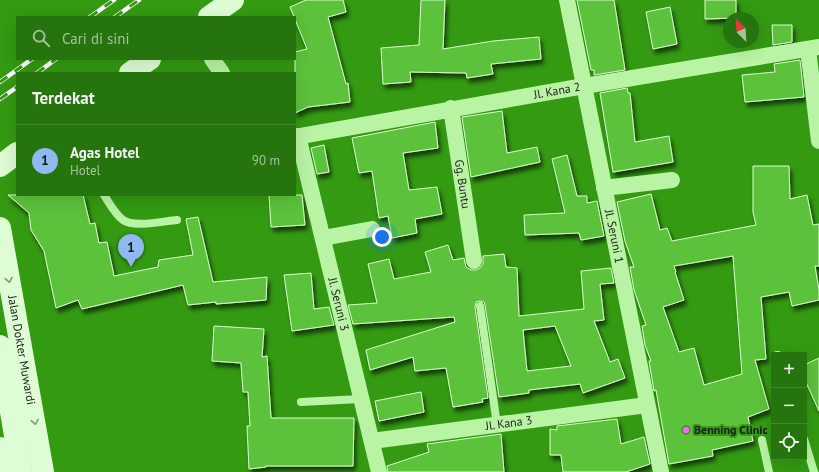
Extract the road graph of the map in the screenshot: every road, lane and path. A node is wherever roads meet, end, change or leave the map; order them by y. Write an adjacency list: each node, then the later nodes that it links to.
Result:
1 (233, 0): 3 (main road)
2 (567, 0): 9 (street, Jl. Seruni 1)
3 (210, 16)
4 (814, 48): 9 (street, Jl. Kana 2); 12 (street)
5 (149, 60): 7 (main road)
6 (213, 60): 8 (street)
7 (131, 72)
8 (221, 72)
9 (584, 86): 10 (street, Jl. Kana 2); 16 (street, Jl. Seruni 1)
10 (451, 108): 11 (street, Jl. Kana 2); 22 (street, Gg. Buntu)
11 (296, 137): 21 (street, Jl. Seruni 3)
12 (819, 141)
13 (16, 154): 14 (main road)
14 (0, 166)
15 (672, 180): 16 (street)
16 (604, 188): 27 (street, Jl. Seruni 1)
17 (105, 196): 18 (lane)
18 (177, 220)
19 (0, 228): 35 (main road, Jalan Dokter Muwardi, one-way to 35)
20 (372, 229): 21 (street)
21 (323, 238): 25 (street, Jl. Seruni 3)
22 (474, 261)
23 (480, 306): 28 (lane)
24 (0, 346): 34 (main road)
25 (361, 398): 26 (lane); 30 (street, Jl. Seruni 3)
26 (301, 402)
27 (647, 405): 28 (street, Jl. Kana 3); 37 (street, Jl. Seruni 1)
28 (497, 425): 30 (street, Jl. Kana 3)
29 (762, 440): 38 (lane)
30 (372, 441): 36 (street, Jl. Seruni 3)
31 (0, 448): 33 (main road)
32 (807, 449): 39 (lane)
33 (4, 472)
34 (21, 472)
35 (44, 472)
36 (379, 472)
37 (661, 472)
38 (769, 472)
39 (814, 472)

